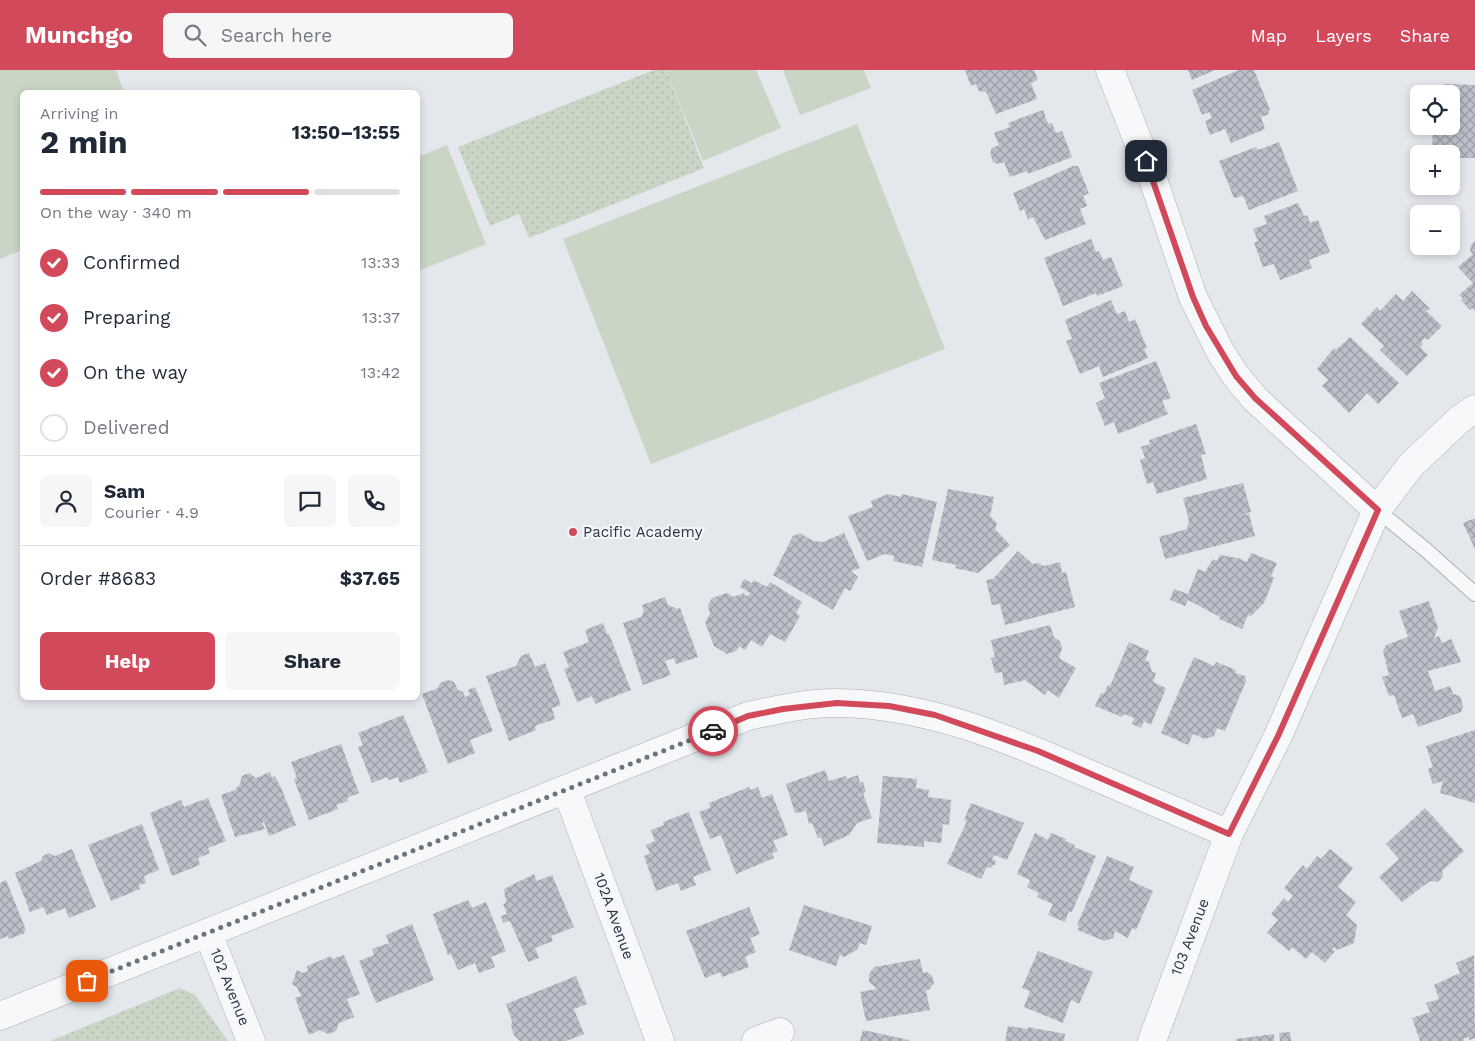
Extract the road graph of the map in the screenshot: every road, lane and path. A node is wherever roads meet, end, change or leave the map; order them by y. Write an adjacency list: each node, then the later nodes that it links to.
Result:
1 (1110, 70): 3 (street)
2 (1475, 409): 3 (street, 103 Avenue)
3 (1378, 510): 4 (lane); 6 (street, 103 Avenue)
4 (1475, 594)
5 (567, 790): 6 (street); 7 (street); 10 (street, 102A Avenue)
6 (1229, 834): 11 (street, 103 Avenue)
7 (208, 933): 8 (street); 9 (street, 102 Avenue)
8 (0, 1016)
9 (251, 1041)
10 (660, 1041)
11 (1152, 1041)

